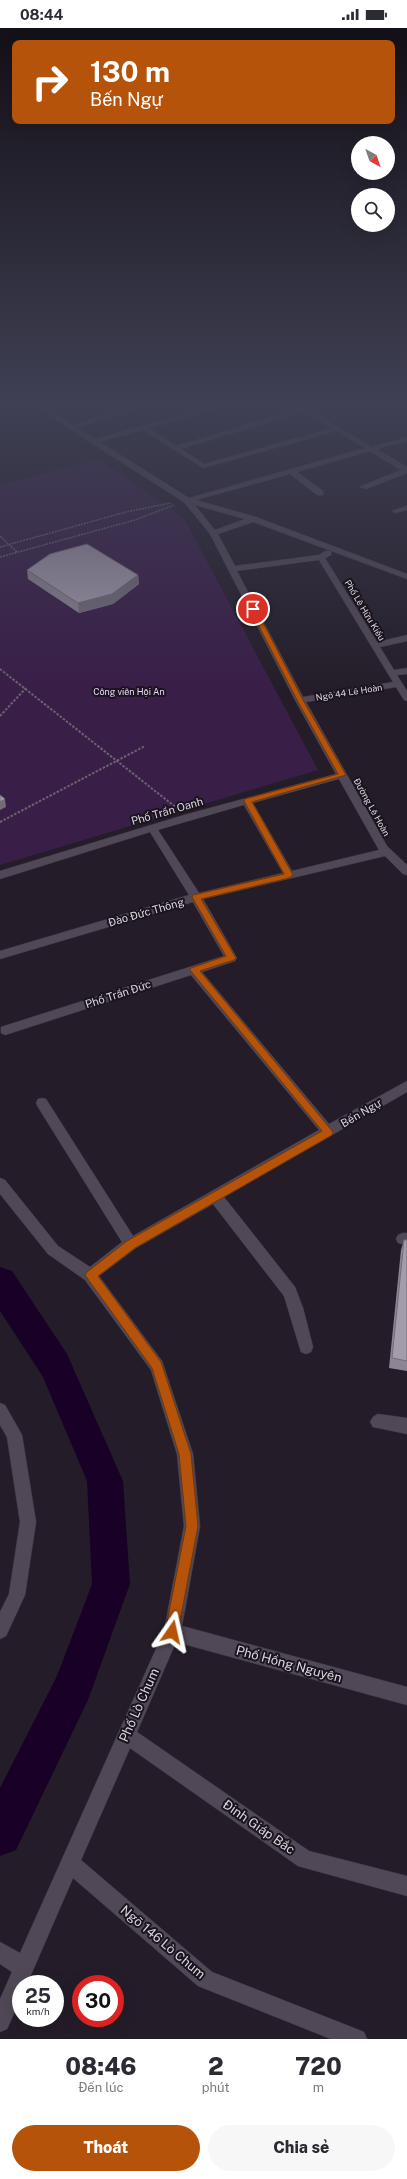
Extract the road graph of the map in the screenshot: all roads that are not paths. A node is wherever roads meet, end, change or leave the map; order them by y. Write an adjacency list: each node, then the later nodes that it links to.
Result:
1 (189, 502): 6 (street, Đường Lê Hoàn)
2 (193, 502): 5 (street)
3 (407, 508): 4 (street)
4 (396, 511)
5 (253, 519): 6 (street); 7 (street)
6 (214, 533): 9 (street, Đường Lê Hoàn)
7 (334, 549): 8 (street); 10 (street)
8 (321, 557): 9 (street); 12 (street, Phố Lê Hữu Kiều)
9 (233, 570): 17 (street, Đường Lê Hoàn)
10 (407, 576)
11 (407, 638): 12 (street)
12 (375, 645): 14 (street, Phố Lê Hữu Kiều)
13 (407, 671): 14 (street)
14 (392, 673): 15 (street, Phố Lê Hữu Kiều)
15 (399, 684): 16 (street, Phố Lê Hữu Kiều); 17 (street, Ngõ 44 Lê Hoàn)
16 (407, 698)
17 (300, 700): 18 (street, Đường Lê Hoàn)
18 (342, 775): 19 (street, Phố Trần Oanh); 21 (street, Đường Lê Hoàn)
19 (248, 801): 20 (street, Phố Trần Oanh); 24 (street)
20 (152, 828): 23 (street, Phố Trần Oanh); 25 (street)
21 (388, 852): 22 (street, Đường Lê Hoàn); 24 (street, Đào Đức Thông)
22 (407, 871)
23 (0, 875)
24 (289, 875): 25 (street, Đào Đức Thông)
25 (196, 897): 26 (street, Đào Đức Thông); 27 (street, Phố Trần Đức)
26 (0, 955)
27 (194, 970): 28 (street, Phố Trần Đức); 31 (street)
28 (4, 1030)
29 (407, 1086): 31 (street, Bến Ngự)
30 (42, 1103): 34 (street)
31 (328, 1132): 33 (street, Bến Ngự)
32 (0, 1184): 35 (street)
33 (216, 1197): 34 (street, Bến Ngự); 36 (street)
34 (131, 1244): 35 (street, Bến Ngự)
35 (90, 1275): 41 (street, Phố Lò Chum)
36 (306, 1347)
37 (0, 1410): 40 (street)
38 (378, 1422): 39 (street)
39 (407, 1426)
40 (0, 1630)
41 (172, 1632): 42 (street, Phố Hồng Nguyên); 43 (street, Phố Lò Chum)
42 (407, 1696)
43 (126, 1735): 44 (street, Phố Lò Chum); 45 (street, Đinh Giáp Bắc)
44 (70, 1863): 47 (street, Phố Lò Chum); 49 (street, Ngõ 146 Lò Chum)
45 (407, 1886)
46 (0, 1952): 47 (street)
47 (23, 1967): 48 (street, Phố Lò Chum)
48 (0, 2022)
49 (356, 2039)

